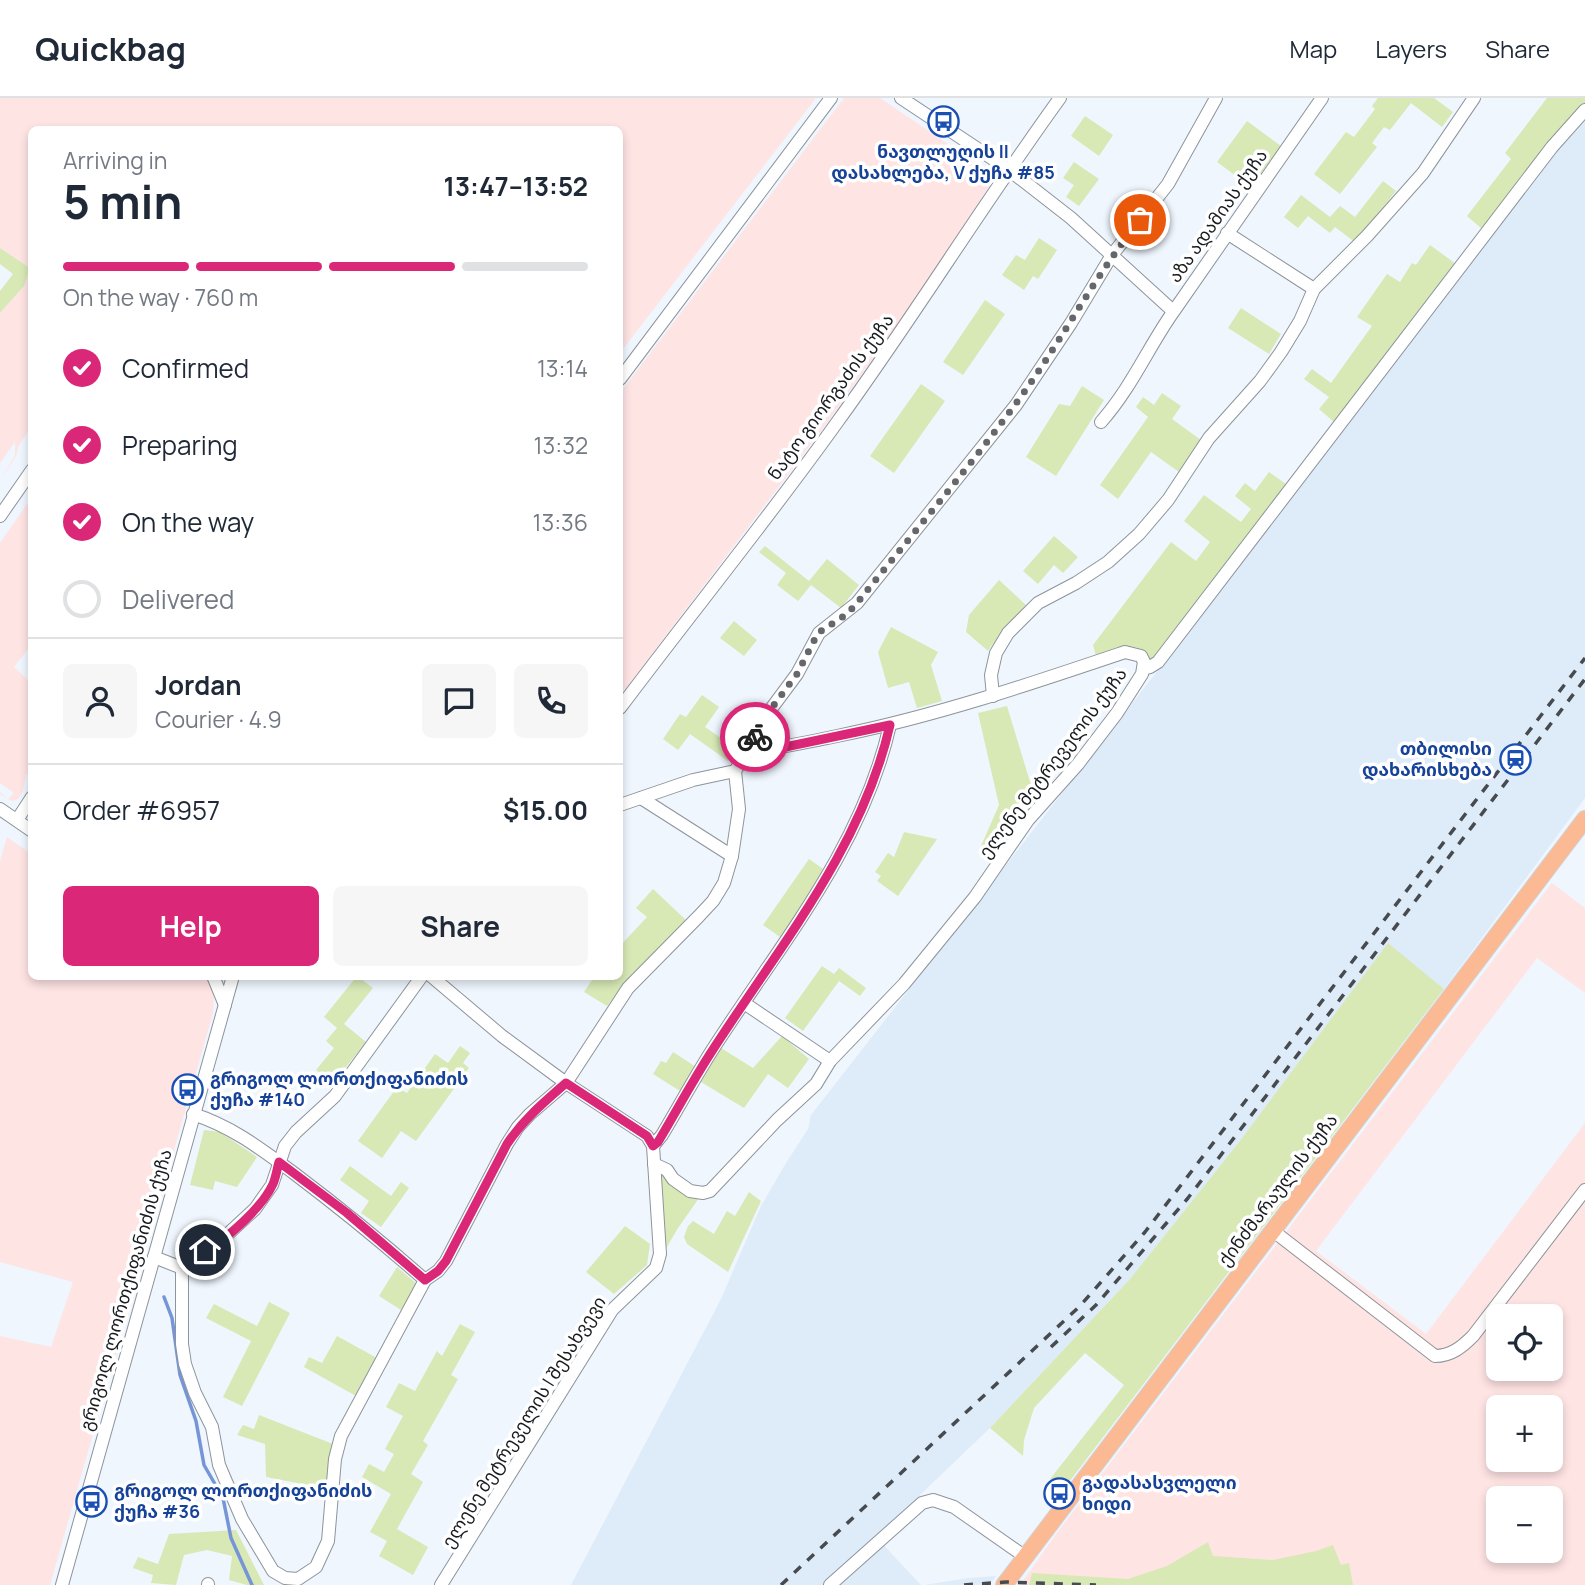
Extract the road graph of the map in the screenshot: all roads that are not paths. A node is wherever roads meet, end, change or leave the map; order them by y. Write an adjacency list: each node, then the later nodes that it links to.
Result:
1 (831, 98): 13 (street)
2 (901, 98): 8 (street, აზა ადამიას ქუჩა)
3 (1060, 98): 8 (street, ნატო გიორგაძის ქუჩა)
4 (1216, 98): 10 (street)
5 (1322, 98): 9 (street, აზა ადამიას ქუჩა)
6 (1474, 98): 11 (street)
7 (1585, 110): 17 (street)
8 (1008, 169): 10 (street, აზა ადამიას ქუჩა); 19 (street, ნატო გიორგაძის ქუჩა)
9 (1227, 233): 11 (street); 12 (street, აზა ადამიას ქუჩა)
10 (1112, 256): 12 (street, აზა ადამიას ქუჩა); 21 (street)
11 (1314, 289): 18 (street)
12 (1173, 311): 14 (street)
13 (623, 375)
14 (1101, 422)
15 (28, 476): 16 (street)
16 (0, 516)
17 (1143, 669): 18 (street, ელენე მეტრეველის ქუჩა); 38 (street, ელენე მეტრეველის ქუჩა)
18 (992, 696): 20 (street)
19 (623, 704)
20 (890, 725): 21 (street); 36 (street)
21 (748, 751): 22 (street)
22 (735, 771): 23 (street); 30 (street)
23 (641, 798): 25 (street); 30 (street)
24 (28, 803): 28 (street)
25 (623, 804)
26 (0, 808): 28 (street)
27 (1585, 819): 45 (main road, ქინძმარაულის ქუჩა)
28 (17, 820): 29 (street)
29 (28, 828)
30 (732, 856): 39 (street)
31 (216, 980): 37 (street)
32 (225, 980): 37 (street, გრიგოლ ლორთქიფანიძის ქუჩა)
33 (232, 980): 37 (street, გრიგოლ ლორთქიფანიძის ქუჩა)
34 (419, 980): 42 (street)
35 (436, 980): 39 (street)
36 (744, 1003): 38 (street); 41 (street)
37 (225, 1005): 40 (street, გრიგოლ ლორთქიფანიძის ქუჩა)
38 (830, 1061): 43 (street, ელენე მეტრეველის ქუჩა)
39 (566, 1083): 41 (street); 48 (street)
40 (193, 1114): 42 (street); 46 (street, გრიგოლ ლორთქიფანიძის ქუჩა)
41 (653, 1146): 43 (street)
42 (279, 1162): 47 (street); 48 (street)
43 (654, 1164): 51 (street, ელენე მეტრეველის I შესახვევი)
44 (1585, 1190): 45 (street)
45 (1272, 1230): 49 (main road, ქინძმარაულის ქუჩა)
46 (154, 1257): 47 (street); 50 (street, გრიგოლ ლორთქიფანიძის ქუჩა)
47 (182, 1268): 48 (street)
48 (425, 1280)
49 (1024, 1556): 52 (street); 53 (main road, ქინძმარაულის ქუჩა)
50 (62, 1585)
51 (441, 1585)
52 (830, 1585)
53 (1004, 1585)

